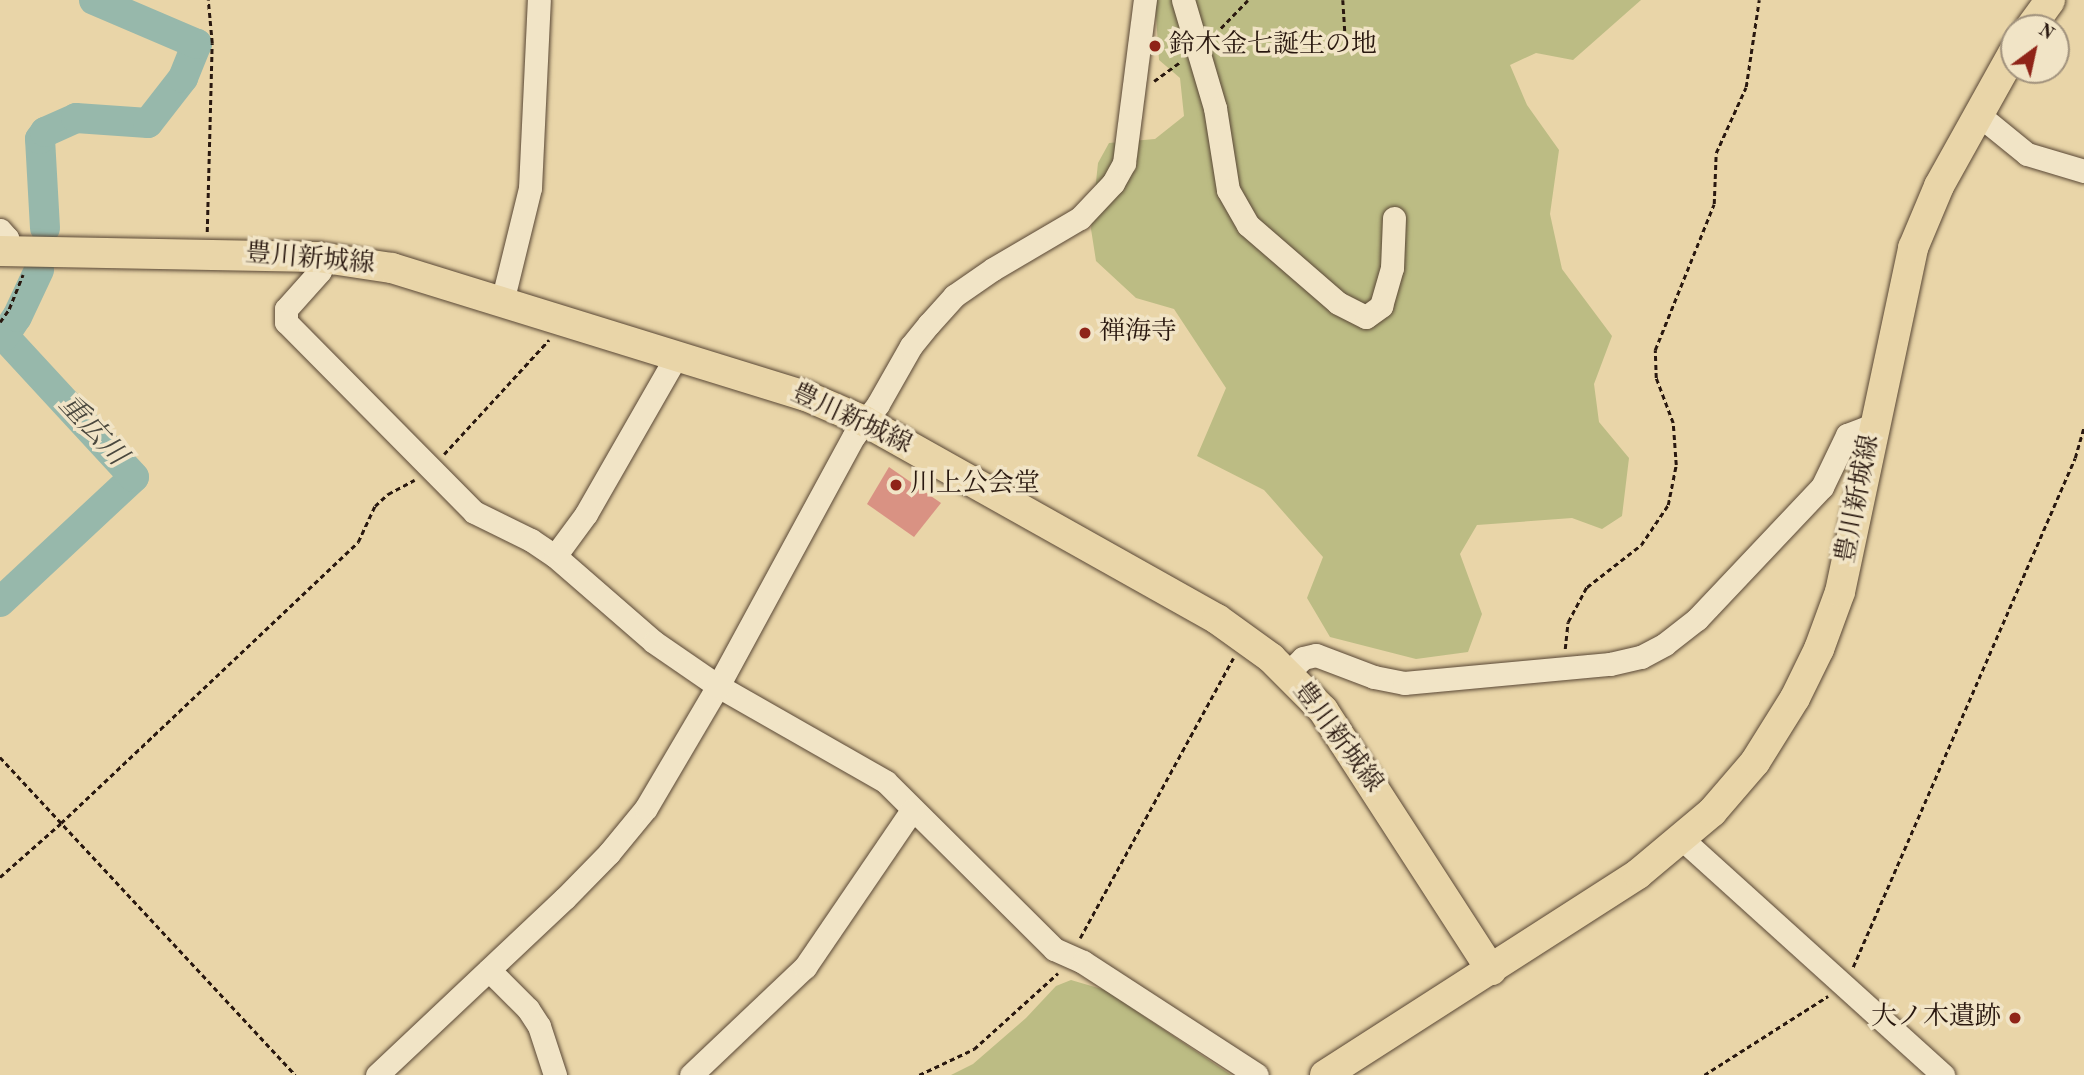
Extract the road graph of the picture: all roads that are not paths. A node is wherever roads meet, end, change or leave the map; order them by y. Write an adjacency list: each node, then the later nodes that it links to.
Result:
1 (539, 0): 10 (street)
2 (1144, 0): 12 (street)
3 (1183, 0): 7 (street)
4 (2000, 77): 5 (main road, 豊川新城線)
5 (1979, 115): 6 (street); 13 (main road, 豊川新城線)
6 (2084, 171)
7 (1394, 218)
8 (10, 246): 9 (main road, 豊川新城線)
9 (318, 257): 10 (main road, 豊川新城線); 14 (street)
10 (502, 302): 11 (main road, 豊川新城線)
11 (677, 355): 12 (main road, 豊川新城線); 14 (street)
12 (864, 421): 15 (main road, 豊川新城線); 16 (street)
13 (1873, 425): 15 (street); 18 (main road, 豊川新城線)
14 (555, 556): 16 (street)
15 (1288, 673): 20 (main road, 豊川新城線)
16 (718, 686): 17 (street); 19 (street)
17 (912, 810): 23 (street); 24 (street)
18 (1682, 839): 20 (main road, 豊川新城線); 26 (street)
19 (489, 970): 21 (street); 22 (street)
20 (1491, 970): 25 (main road)
21 (377, 1075)
22 (555, 1075)
23 (691, 1075)
24 (1257, 1075)
25 (1325, 1075)
26 (1943, 1075)

